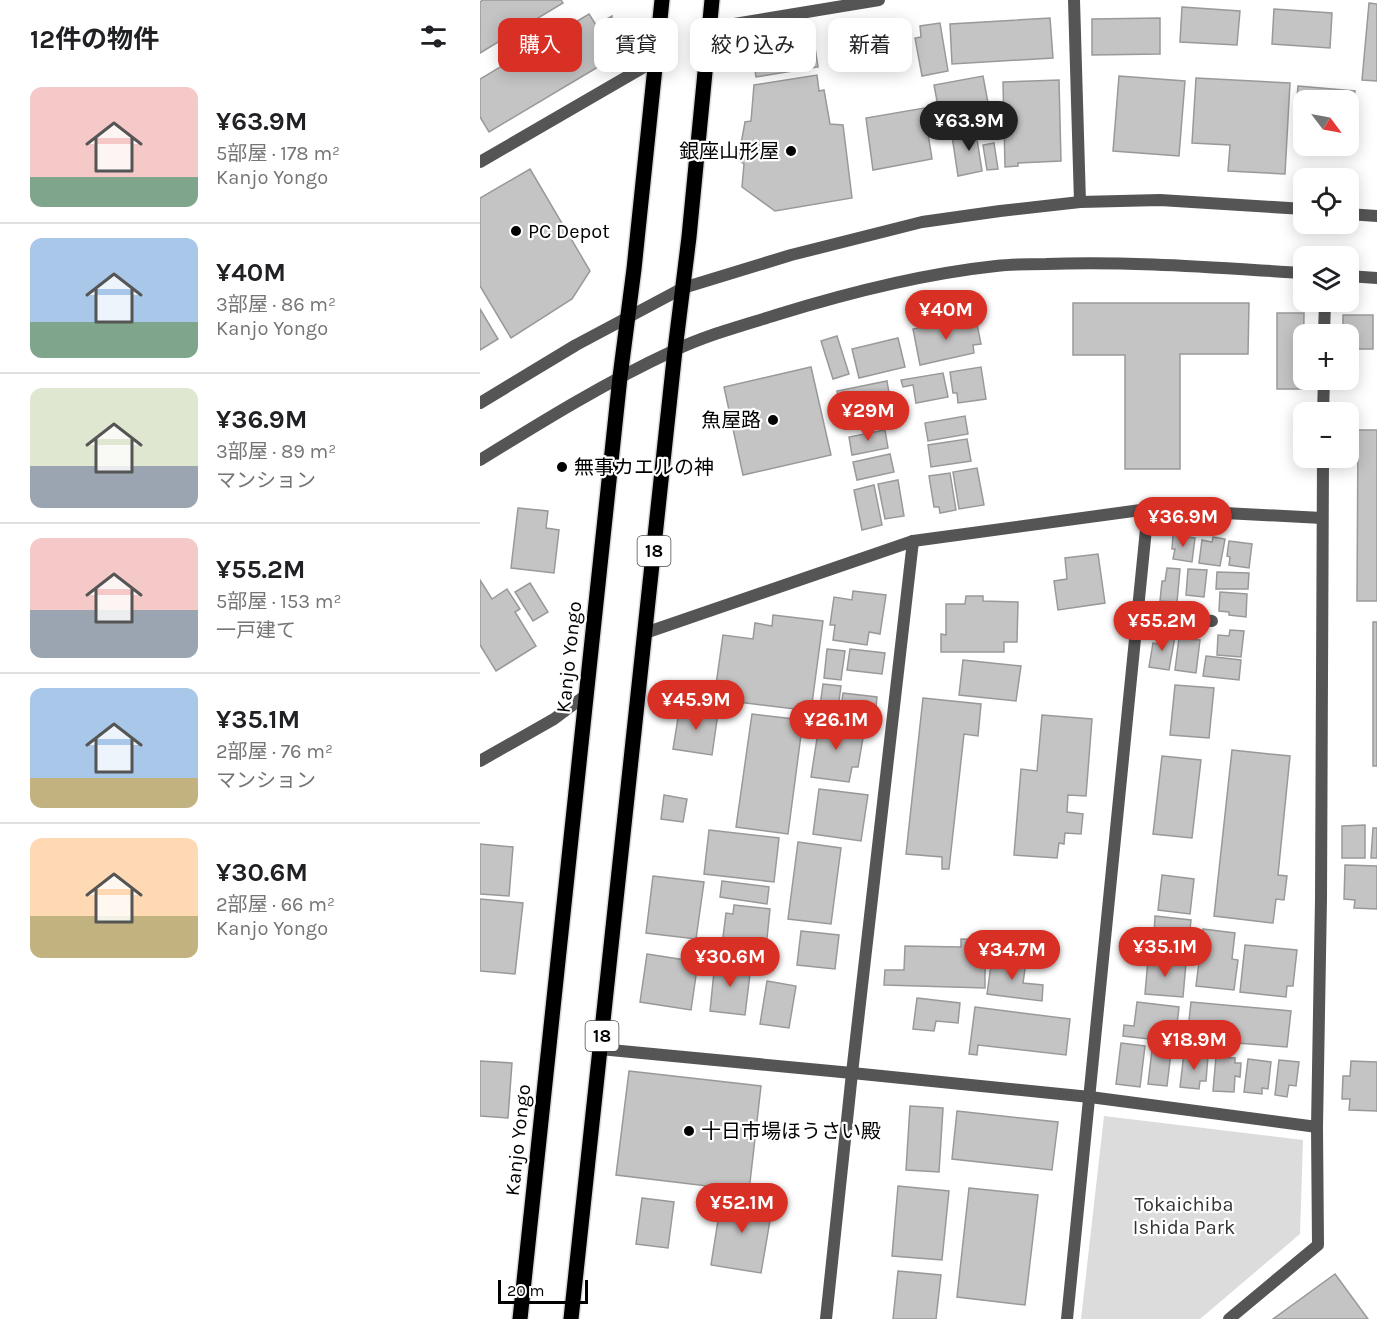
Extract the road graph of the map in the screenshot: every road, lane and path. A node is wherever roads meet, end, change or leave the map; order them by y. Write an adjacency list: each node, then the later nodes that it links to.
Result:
1 (662, 0): 5 (main road, Kanjo Yongo)
2 (712, 0): 6 (main road, 18)
3 (879, 0): 7 (street)
4 (1074, 0): 12 (street)
5 (660, 18)
6 (711, 18)
7 (770, 18)
8 (635, 72): 11 (street)
9 (655, 72): 20 (main road, Kanjo Yongo)
10 (705, 72): 19 (main road, 18)
11 (480, 162)
12 (1080, 202): 13 (street); 19 (street)
13 (1293, 208)
14 (1359, 215): 15 (street)
15 (1377, 216)
16 (1293, 272): 21 (street)
17 (1359, 277): 18 (street)
18 (1377, 278)
19 (683, 288): 20 (street); 21 (main road, 18)
20 (627, 317): 22 (main road, Kanjo Yongo); 23 (street)
21 (675, 350): 22 (street); 31 (main road, 18)
22 (620, 377): 24 (street); 32 (main road, Kanjo Yongo)
23 (480, 403)
24 (480, 460)
25 (1323, 468): 27 (street)
26 (1148, 509): 27 (street); 28 (street); 29 (street)
27 (1322, 518): 37 (street)
28 (913, 542): 31 (street); 35 (street)
29 (1138, 614): 30 (street); 36 (street)
30 (1212, 621)
31 (645, 633): 34 (main road, 18)
32 (586, 695): 33 (street); 38 (main road, Kanjo Yongo)
33 (480, 762)
34 (600, 1049): 35 (street); 39 (main road, 18)
35 (852, 1073): 36 (street); 40 (street)
36 (1090, 1097): 37 (street); 41 (street)
37 (1317, 1127): 42 (street)
38 (520, 1319)
39 (571, 1319)
40 (826, 1319)
41 (1067, 1319)
42 (1229, 1319)

